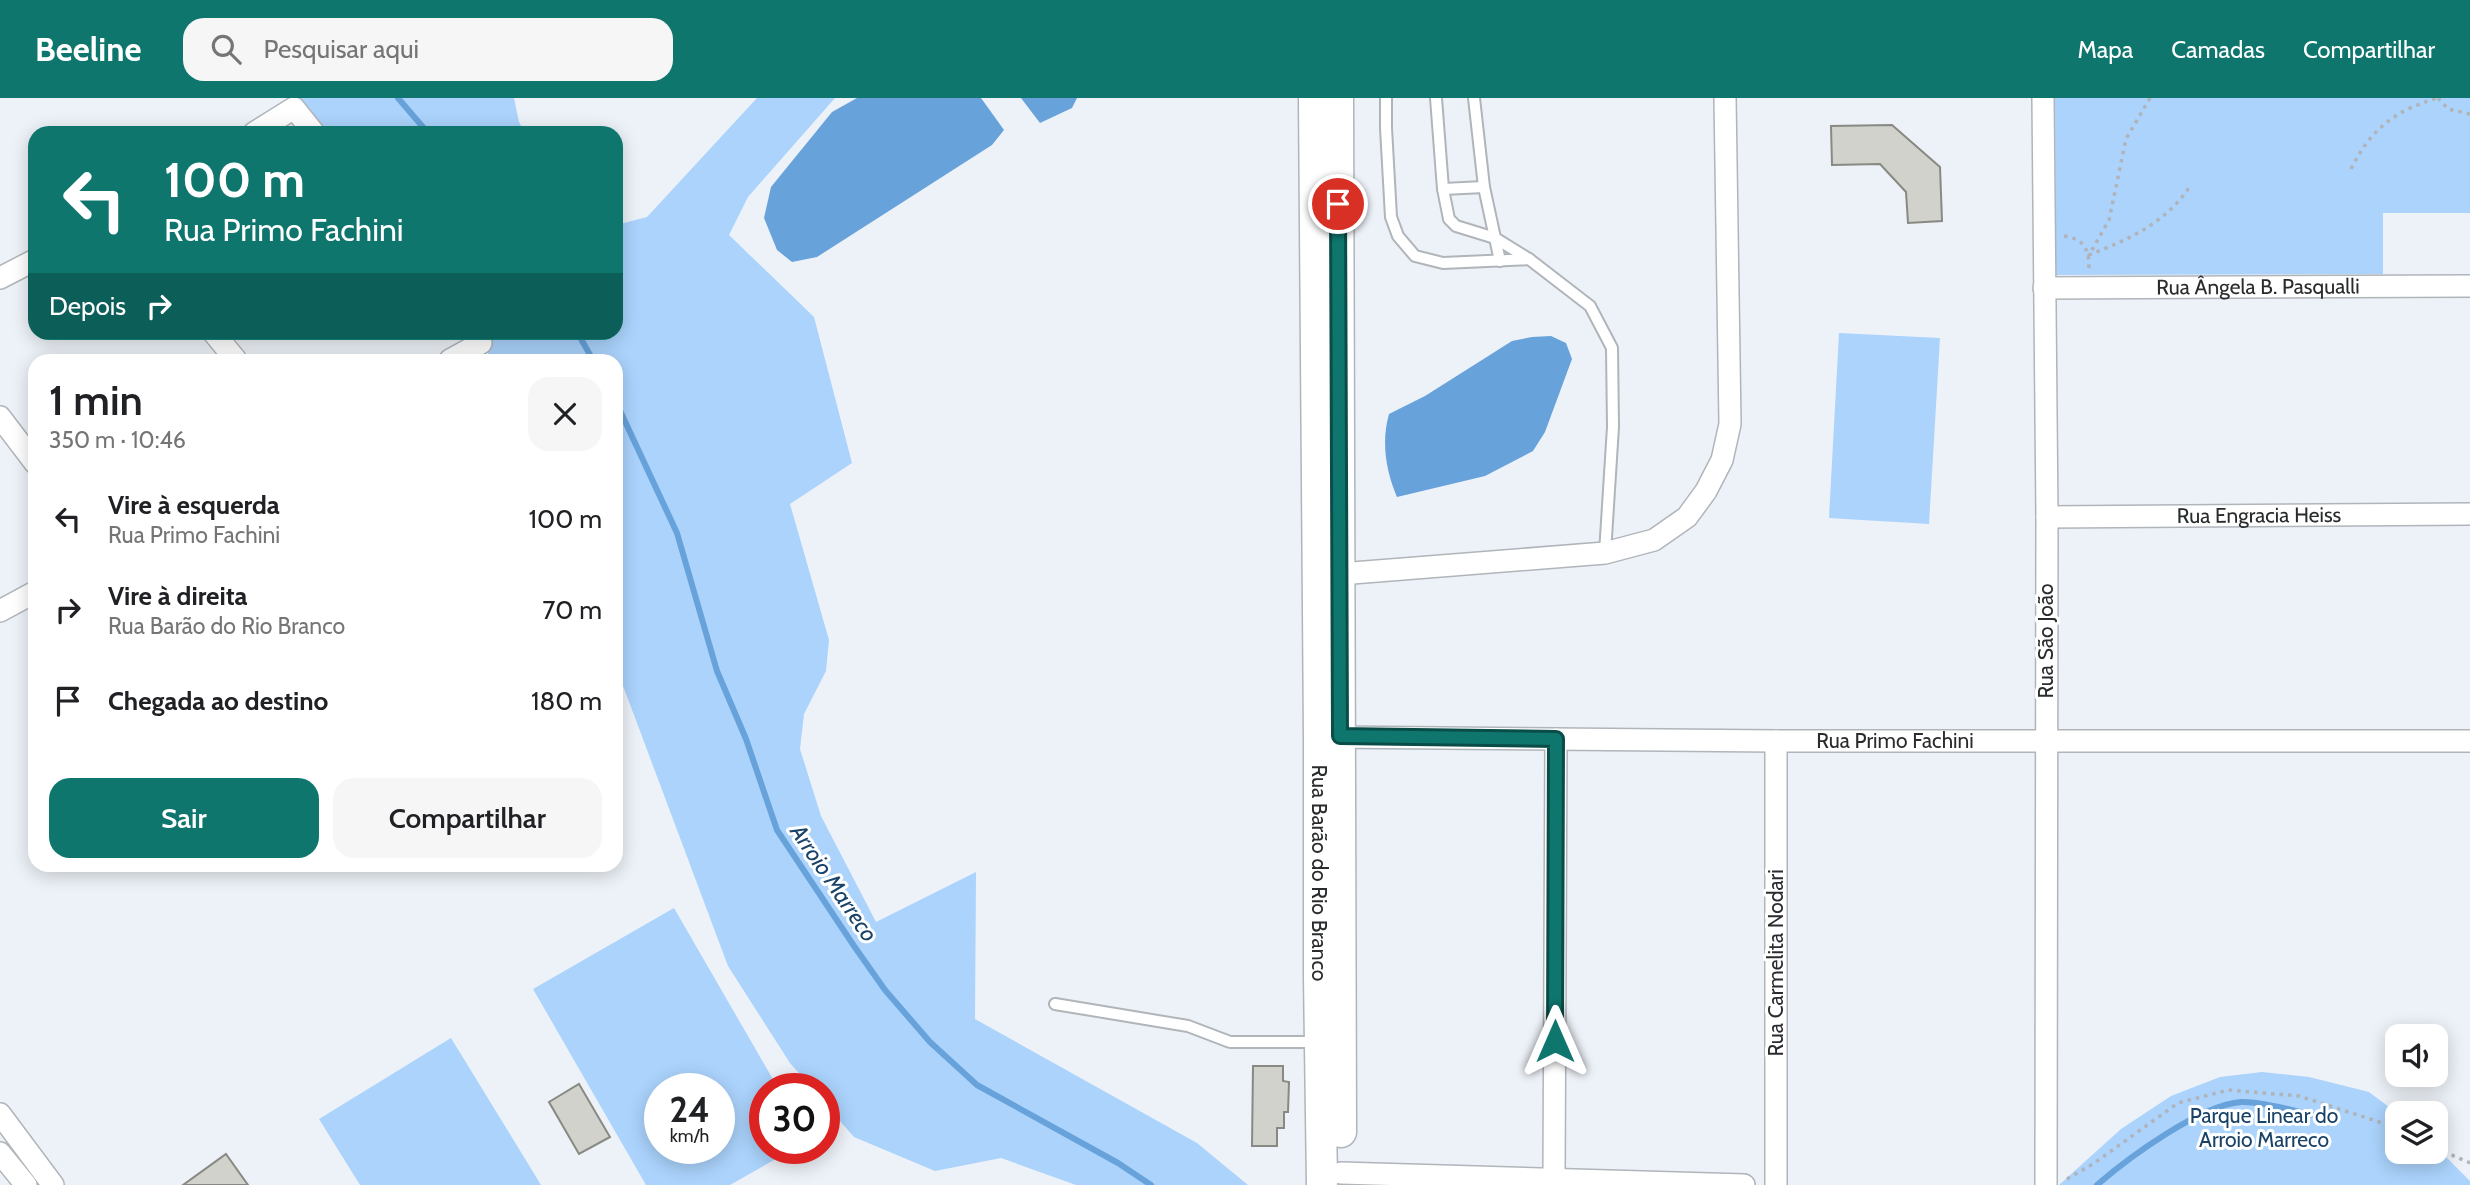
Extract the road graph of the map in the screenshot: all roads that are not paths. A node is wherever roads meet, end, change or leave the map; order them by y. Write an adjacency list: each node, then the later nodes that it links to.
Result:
1 (1314, 98): 28 (main road, Rua Barão do Rio Branco)
2 (1338, 98): 28 (main road, Rua Barão do Rio Branco)
3 (1386, 98): 14 (lane)
4 (1436, 98): 11 (lane)
5 (1474, 98): 10 (lane)
6 (1725, 98): 27 (street)
7 (2043, 98): 18 (street, Rua São João)
8 (265, 126): 9 (street)
9 (308, 126)
10 (1484, 187): 11 (lane); 12 (lane)
11 (1443, 189): 12 (lane)
12 (1495, 238): 13 (lane); 14 (lane)
13 (1529, 259): 14 (lane); 27 (lane)
14 (1500, 261)
15 (28, 264): 16 (street)
16 (0, 278)
17 (2470, 286): 18 (street, Rua Ângela B. Pasqualli)
18 (2044, 288): 26 (street, Rua São João)
19 (220, 340): 21 (street)
20 (475, 340): 22 (street)
21 (231, 354)
22 (457, 354)
23 (0, 417): 24 (street)
24 (28, 454)
25 (2470, 514): 26 (street, Rua Engracia Heiss)
26 (2046, 517): 35 (street, Rua São João)
27 (1605, 554): 28 (street)
28 (1328, 575): 31 (main road, Rua Barão do Rio Branco)
29 (28, 596): 30 (street)
30 (0, 611)
31 (1330, 737): 32 (street, Rua Primo Fachini); 37 (main road, Rua Barão do Rio Branco)
32 (1556, 739): 33 (street, Rua Primo Fachini); 40 (street)
33 (1776, 741): 35 (street, Rua Primo Fachini); 46 (street, Rua Carmelita Nodari)
34 (2470, 741): 35 (street, Rua Primo Fachini)
35 (2046, 742): 42 (street, Rua São João)
36 (1055, 1004): 37 (lane)
37 (1331, 1043): 41 (main road, Rua Barão do Rio Branco)
38 (0, 1114): 44 (street)
39 (0, 1153): 43 (street)
40 (1554, 1178): 41 (street); 45 (street)
41 (1335, 1181)
42 (2055, 1182)
43 (26, 1185)
44 (53, 1185)
45 (1744, 1185)
46 (1776, 1185)

